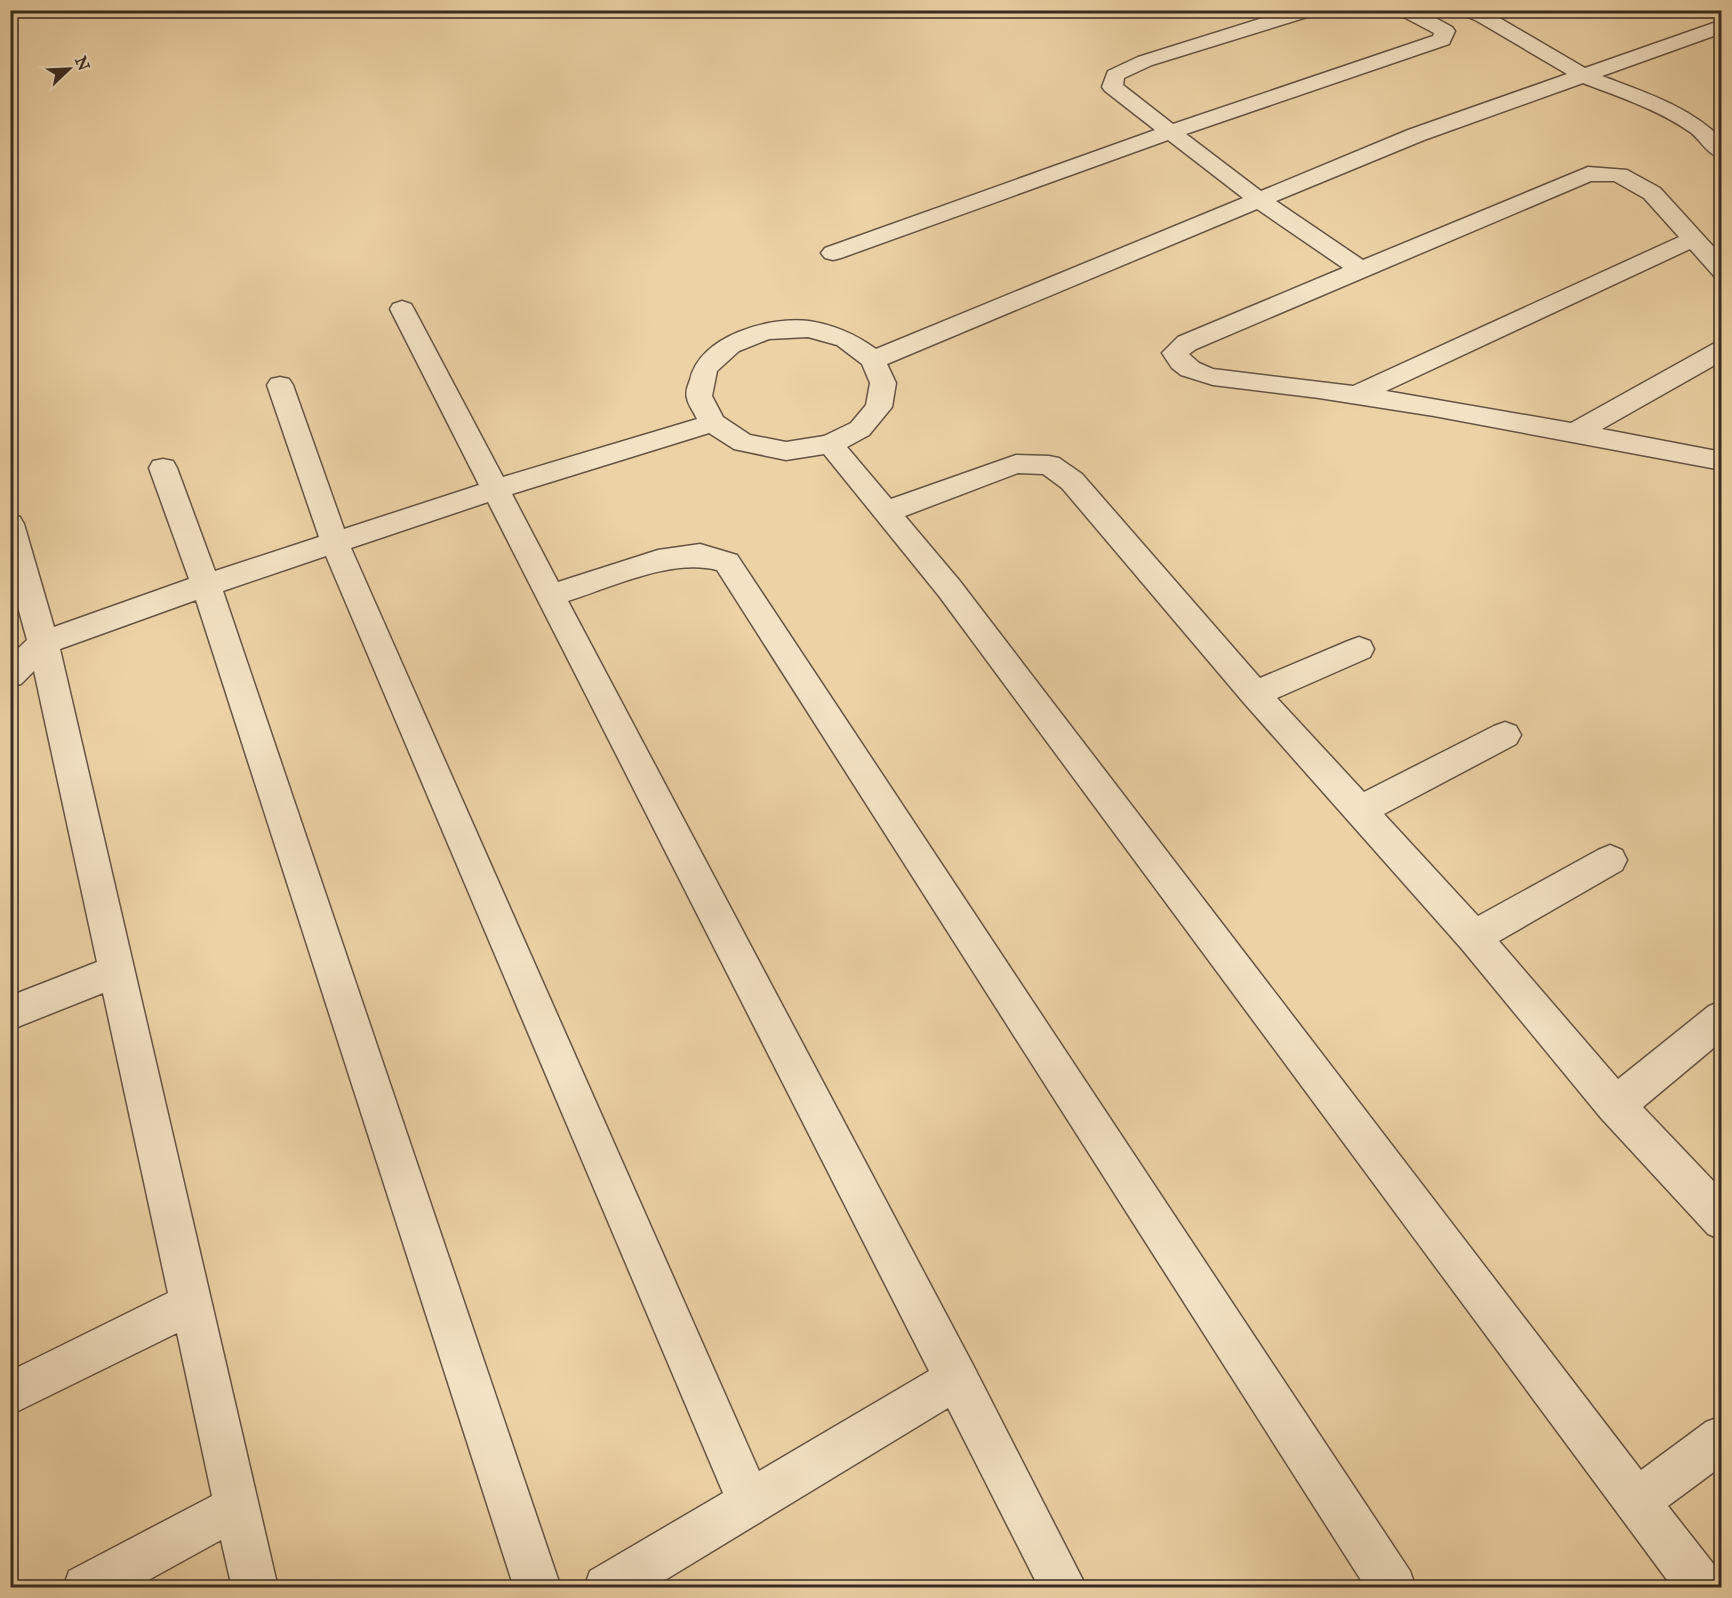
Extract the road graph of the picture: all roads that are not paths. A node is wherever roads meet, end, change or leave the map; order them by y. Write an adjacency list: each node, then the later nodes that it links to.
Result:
1 (1310, 10): 6 (street)
2 (1405, 10): 6 (street)
3 (1468, 10): 5 (street)
4 (1721, 26): 5 (street)
5 (1584, 76): 7 (street); 8 (street)
6 (1170, 132): 8 (street); 10 (street)
7 (1722, 152)
8 (1259, 200): 11 (street); 15 (street)
9 (1693, 239): 11 (street); 12 (street); 17 (street)
10 (833, 253)
11 (1360, 269): 17 (street)
12 (1722, 271)
13 (402, 309): 23 (street)
14 (1722, 350): 19 (street)
15 (873, 360): 18 (street); 20 (street)
16 (280, 385): 26 (street)
17 (1358, 394): 19 (street)
18 (712, 423): 20 (street); 23 (street)
19 (1575, 432): 21 (street)
20 (830, 444): 24 (street)
21 (1722, 461)
22 (163, 468): 27 (street)
23 (494, 490): 26 (street); 28 (street)
24 (886, 512): 32 (street); 47 (street)
25 (10, 524): 29 (street)
26 (335, 543): 27 (street); 46 (street)
27 (206, 585): 29 (street); 51 (street)
28 (550, 596): 43 (street); 54 (street)
29 (43, 643): 31 (street); 37 (street)
30 (1359, 649): 32 (street)
31 (10, 675)
32 (1255, 694): 34 (street)
33 (1504, 735): 34 (street)
34 (1360, 810): 36 (street)
35 (1610, 860): 36 (street)
36 (1474, 937): 40 (street)
37 (116, 971): 38 (street); 42 (street)
38 (10, 1012)
39 (1722, 1018): 40 (street)
40 (1615, 1105): 41 (street)
41 (1722, 1220)
42 (191, 1304): 44 (street); 48 (street)
43 (957, 1378): 46 (street); 53 (street)
44 (10, 1394)
45 (1722, 1438): 47 (street)
46 (749, 1501): 52 (street)
47 (1637, 1501): 55 (street)
48 (237, 1507): 49 (street); 50 (street)
49 (86, 1587)
50 (255, 1587)
51 (538, 1587)
52 (607, 1587)
53 (1065, 1587)
54 (1393, 1587)
55 (1702, 1587)

